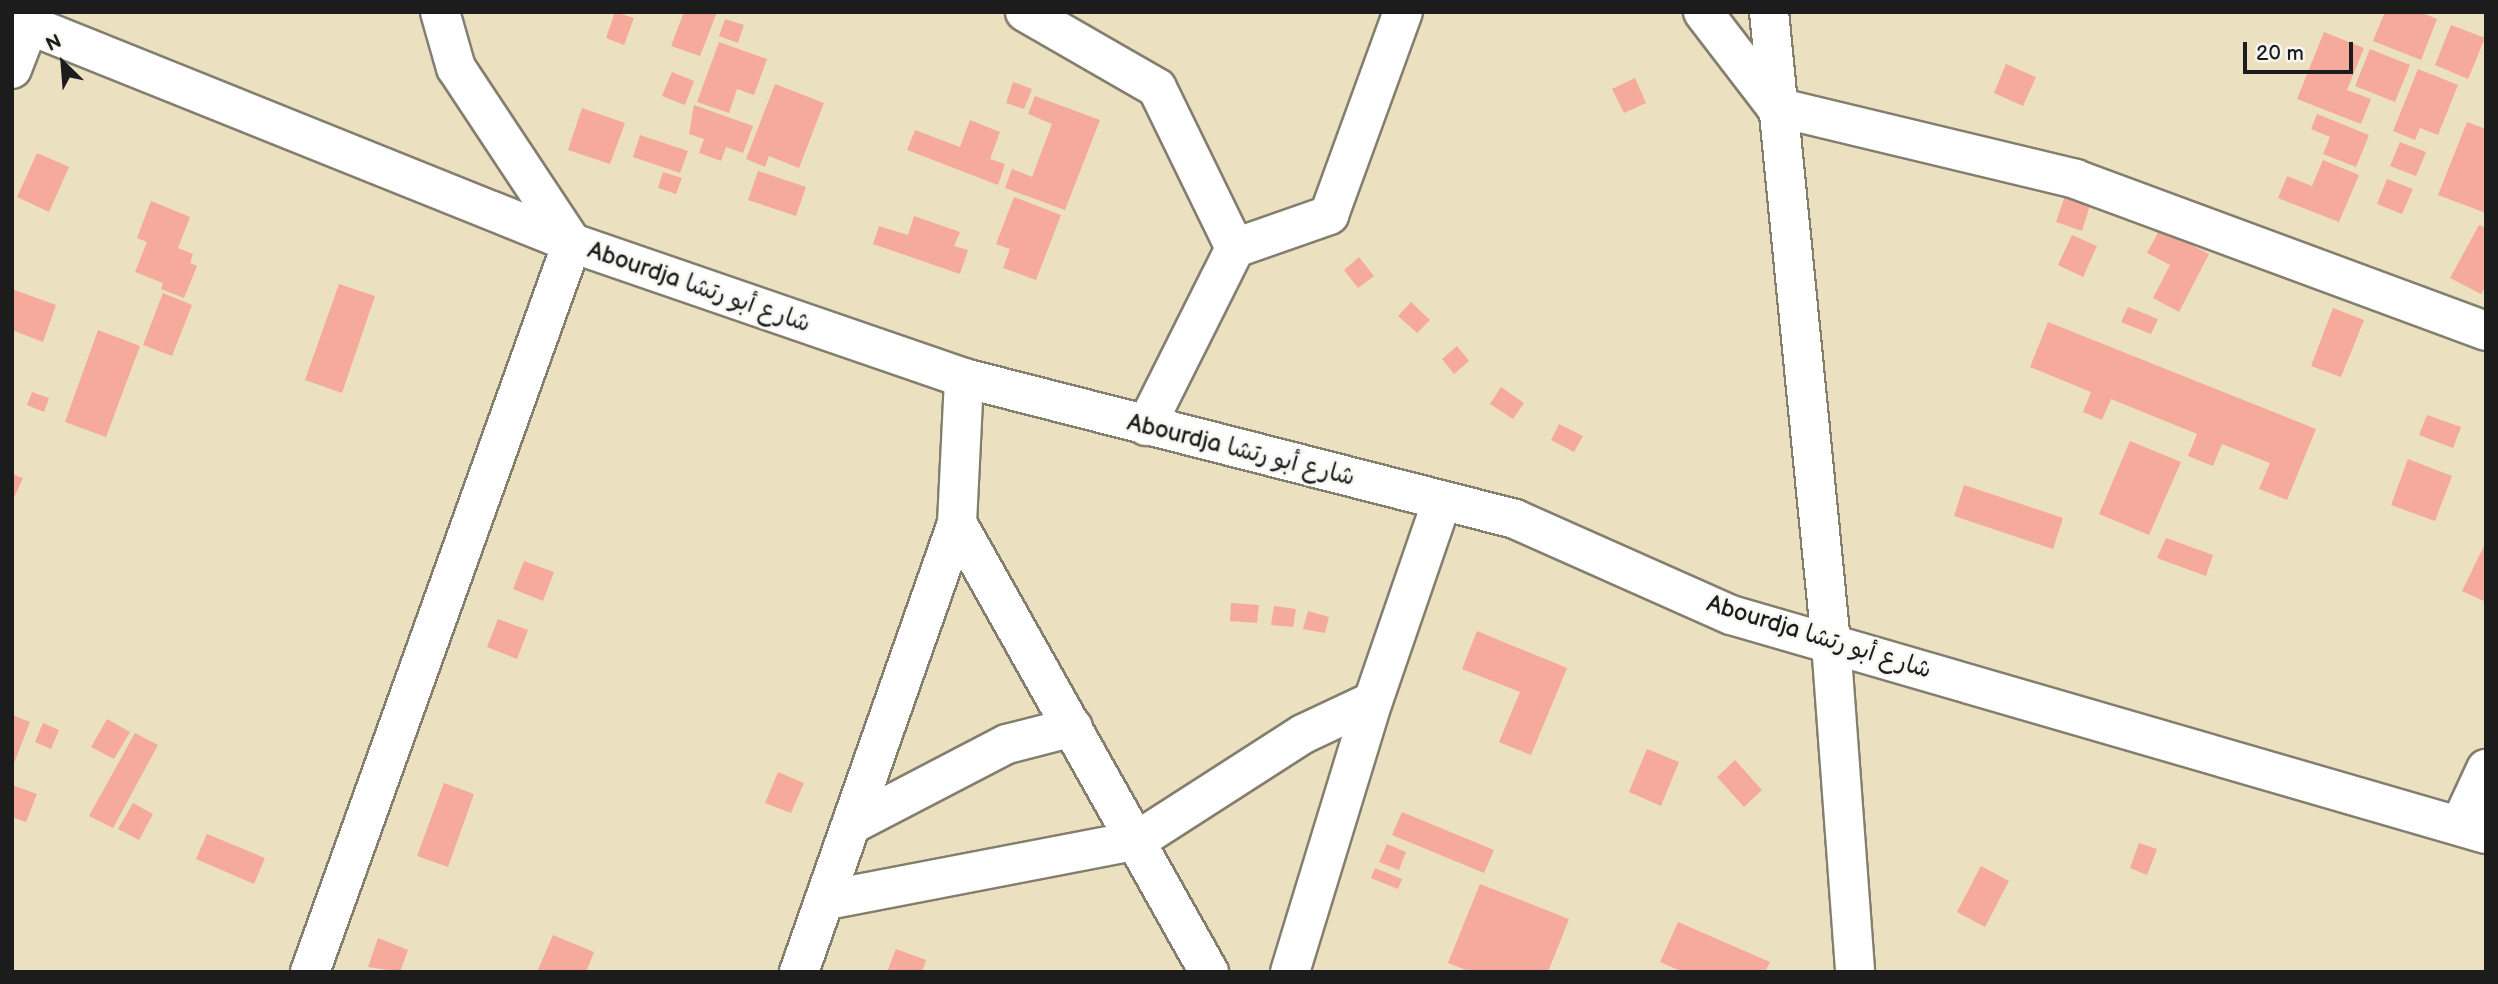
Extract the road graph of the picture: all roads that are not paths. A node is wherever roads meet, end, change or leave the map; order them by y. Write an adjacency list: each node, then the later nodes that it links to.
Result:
1 (440, 12): 9 (street)
2 (1025, 12): 10 (street)
3 (1403, 12): 10 (street)
4 (1703, 12): 8 (street)
5 (1769, 12): 8 (street)
6 (25, 17): 7 (street); 9 (street, Abourdja شارع أبو رتشا)
7 (12, 69)
8 (1776, 107): 11 (street); 16 (street)
9 (572, 243): 12 (street, Abourdja شارع أبو رتشا); 24 (street)
10 (1235, 248): 13 (street)
11 (2486, 331)
12 (964, 378): 13 (street, Abourdja شارع أبو رتشا); 15 (street)
13 (1146, 426): 14 (street, Abourdja شارع أبو رتشا)
14 (1442, 501): 16 (street, Abourdja شارع أبو رتشا); 17 (street)
15 (957, 523): 18 (street); 20 (street)
16 (1831, 643): 21 (street, Abourdja شارع أبو رتشا); 28 (street)
17 (1373, 701): 22 (street); 27 (street)
18 (1073, 727): 20 (street); 22 (street)
19 (2486, 769): 21 (street)
20 (853, 824): 23 (street)
21 (2473, 830)
22 (1138, 840): 23 (street); 26 (street)
23 (827, 900): 25 (street)
24 (310, 972)
25 (799, 972)
26 (1209, 972)
27 (1290, 972)
28 (1855, 972)

